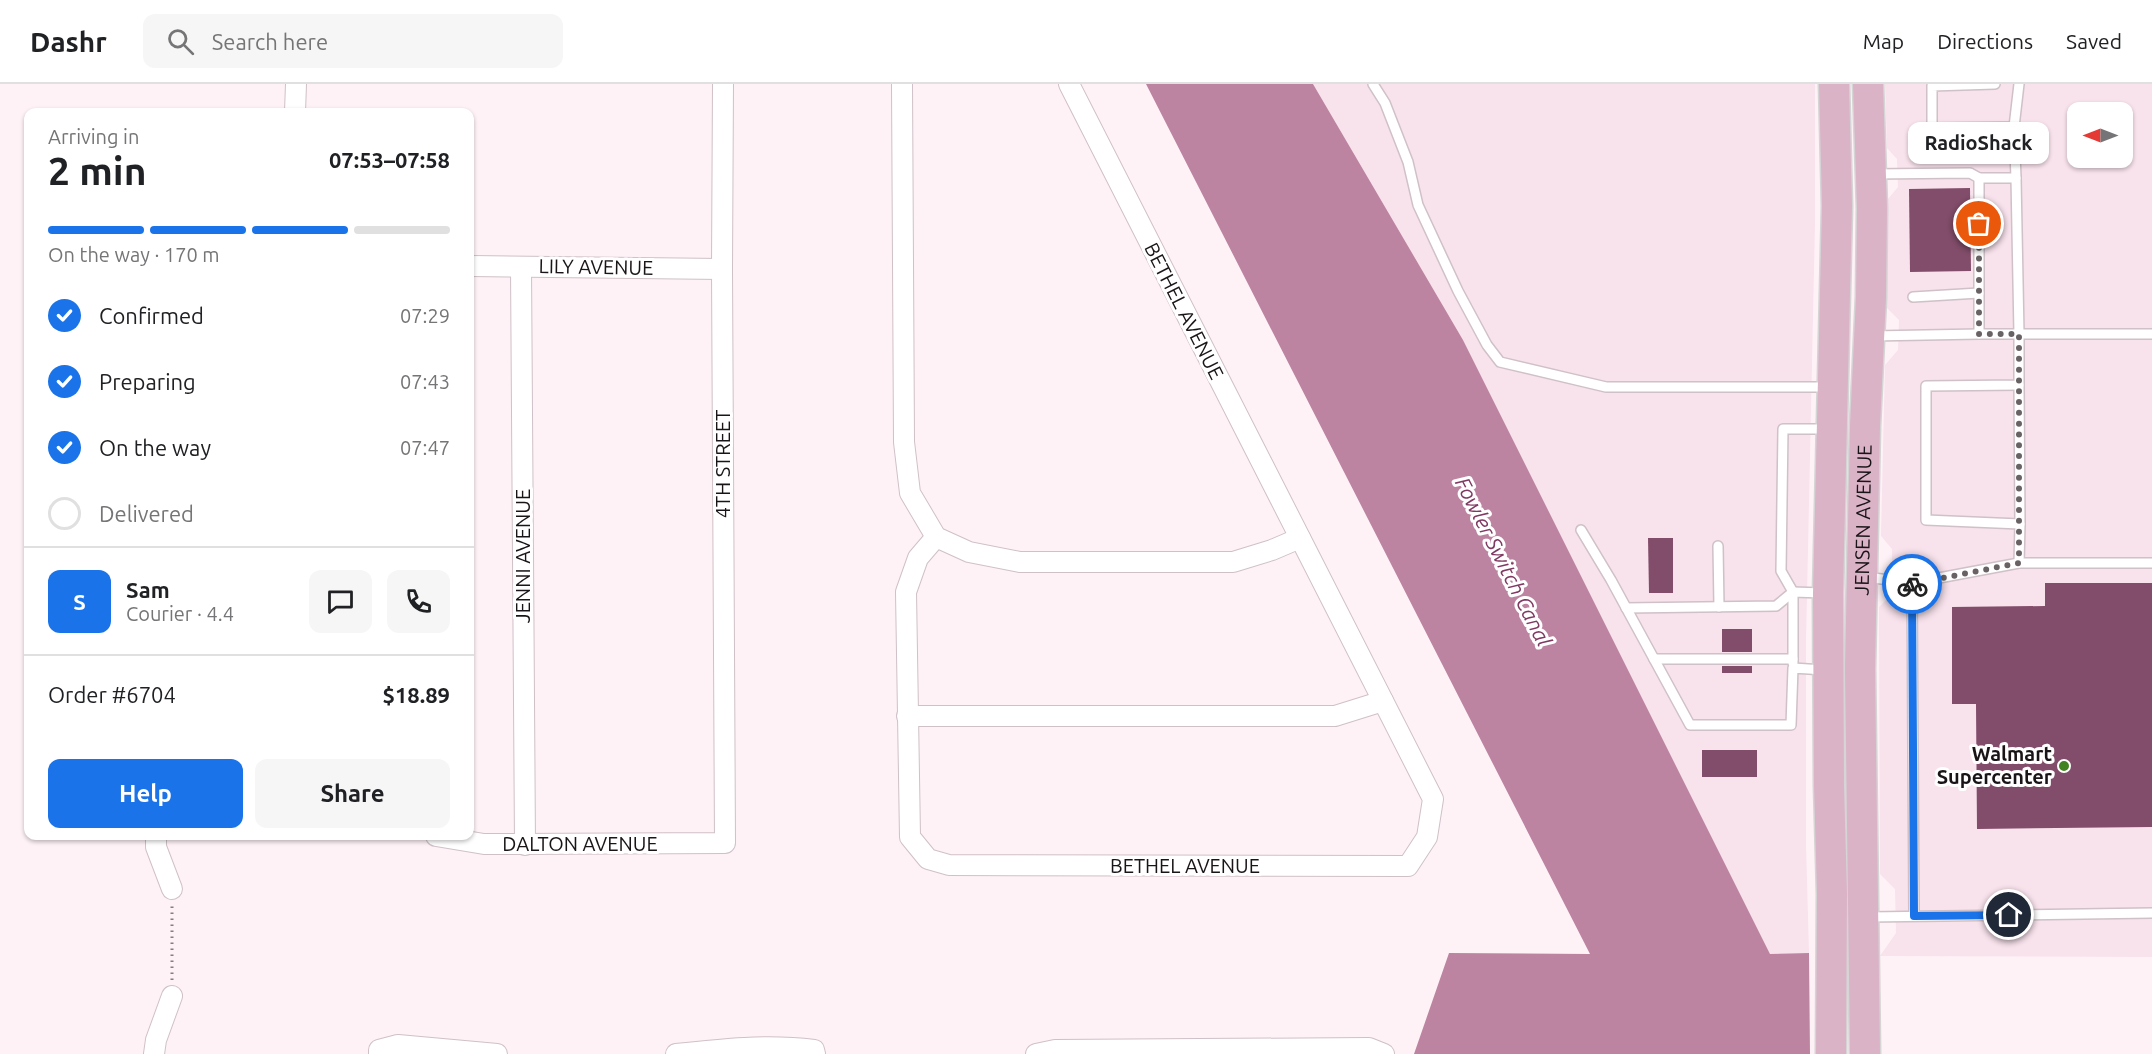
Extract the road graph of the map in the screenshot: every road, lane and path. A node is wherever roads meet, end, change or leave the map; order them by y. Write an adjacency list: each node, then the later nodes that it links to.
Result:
1 (296, 84): 10 (street)
2 (723, 84): 18 (street, 4TH STREET)
3 (902, 84): 31 (street)
4 (1069, 84): 32 (street, BETHEL AVENUE)
5 (1373, 84): 26 (lane)
6 (1834, 84): 15 (main road, JENSEN AVENUE)
7 (1868, 84): 12 (main road, JENSEN AVENUE)
8 (1995, 84): 11 (lane)
9 (2019, 84): 11 (lane)
10 (295, 108)
11 (2014, 127): 14 (lane)
12 (1871, 174): 13 (lane); 24 (main road, JENSEN AVENUE)
13 (1979, 178): 14 (lane); 19 (lane)
14 (2016, 178): 22 (lane)
15 (1835, 247): 26 (main road, JENSEN AVENUE); 27 (main road)
16 (474, 266): 17 (street, LILY AVENUE)
17 (521, 267): 18 (street, LILY AVENUE); 52 (street, JENNI AVENUE)
18 (722, 268): 51 (street, 4TH STREET)
19 (1979, 293): 20 (lane); 21 (lane)
20 (1913, 297)
21 (1979, 334): 22 (lane); 24 (lane)
22 (2019, 334): 23 (lane); 25 (lane)
23 (2152, 334)
24 (1870, 336): 27 (main road, JENSEN AVENUE)
25 (2019, 385): 29 (lane); 29 (lane)
26 (1833, 387): 28 (main road, JENSEN AVENUE)
27 (1865, 426): 36 (main road, JENSEN AVENUE)
28 (1832, 429): 36 (main road); 38 (lane); 39 (main road, JENSEN AVENUE)
29 (2020, 524): 34 (lane)
30 (1581, 530): 41 (lane)
31 (936, 537): 32 (street); 46 (street, BETHEL AVENUE)
32 (1300, 538): 45 (street, BETHEL AVENUE)
33 (1719, 546): 40 (lane)
34 (2019, 563): 35 (lane); 37 (lane)
35 (2152, 563)
36 (1862, 577): 37 (lane); 48 (main road, JENSEN AVENUE)
37 (1912, 583): 55 (lane)
38 (1793, 592): 39 (lane); 40 (lane); 43 (lane)
39 (1828, 593): 44 (main road, JENSEN AVENUE); 48 (main road)
40 (1719, 607): 41 (lane)
41 (1626, 608): 42 (lane)
42 (1654, 659): 43 (lane); 43 (lane)
43 (1792, 664): 44 (lane)
44 (1829, 670): 47 (main road, JENSEN AVENUE)
45 (1383, 701): 46 (street); 46 (street, BETHEL AVENUE)
46 (907, 716)
47 (1829, 746): 56 (main road); 65 (main road, JENSEN AVENUE)
48 (1860, 768): 56 (main road, JENSEN AVENUE)
49 (156, 840): 53 (street)
50 (460, 840): 52 (street, DALTON AVENUE)
51 (725, 843): 52 (street, DALTON AVENUE)
52 (525, 845)
53 (172, 889): 57 (path)
54 (2152, 913): 55 (lane)
55 (1914, 916): 56 (lane)
56 (1863, 917): 66 (main road, JENSEN AVENUE)
57 (172, 996): 61 (street)
58 (379, 1052): 62 (street)
59 (814, 1052): 63 (street)
60 (1036, 1053): 64 (street)
61 (154, 1054)
62 (497, 1054)
63 (676, 1054)
64 (1384, 1054)
65 (1831, 1054)
66 (1865, 1054)

